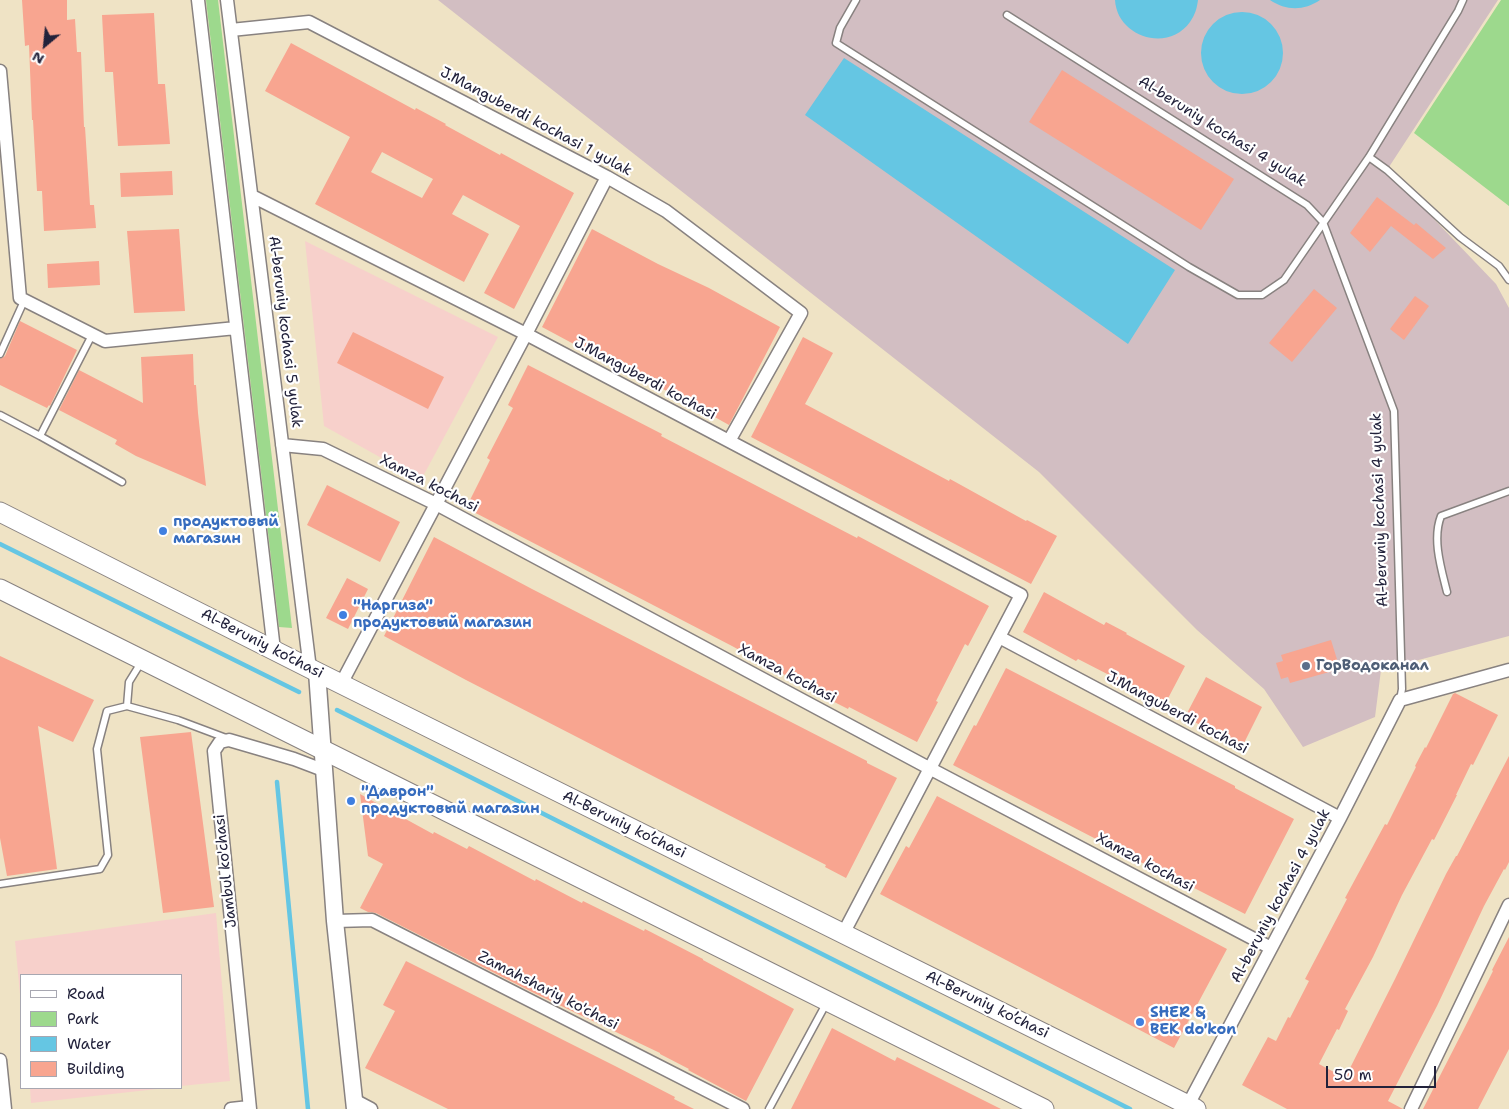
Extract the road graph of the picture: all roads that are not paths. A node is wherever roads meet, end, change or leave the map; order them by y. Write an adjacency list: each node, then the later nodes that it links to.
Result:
1 (198, 0): 14 (street)
2 (227, 0): 6 (street, Al-beruniy kochasi 5 yulak)
3 (856, 0): 11 (lane)
4 (1463, 0): 8 (lane)
5 (1007, 15): 11 (lane, Al-beruniy kochasi 4 yulak)
6 (231, 30): 9 (street, J.Manguberdi kochasi 1 yulak); 10 (street, Al-beruniy kochasi 5 yulak)
7 (0, 71): 13 (street)
8 (1369, 157): 11 (lane); 12 (lane)
9 (608, 177): 15 (street); 20 (street, J.Manguberdi kochasi 1 yulak)
10 (252, 196): 15 (street, J.Manguberdi kochasi); 21 (street, Al-beruniy kochasi 5 yulak)
11 (1323, 222): 34 (lane, Al-beruniy kochasi 4 yulak)
12 (1509, 280)
13 (24, 301): 16 (street); 17 (lane)
14 (236, 328): 16 (street); 29 (street)
15 (526, 334): 20 (street, J.Manguberdi kochasi); 24 (street)
16 (92, 335): 19 (lane)
17 (0, 354)
18 (0, 415): 19 (lane)
19 (40, 436): 22 (lane)
20 (730, 442): 28 (street, J.Manguberdi kochasi)
21 (282, 445): 24 (street, Xamza kochasi); 32 (street, Al-beruniy kochasi 5 yulak)
22 (122, 482)
23 (1509, 491): 27 (lane)
24 (436, 504): 33 (street); 38 (street, Xamza kochasi)
25 (0, 512): 29 (main road, Al-Beruniy ko’chasi)
26 (0, 589): 30 (main road)
27 (1447, 592)
28 (999, 637): 38 (street); 40 (street, J.Manguberdi kochasi)
29 (274, 650): 32 (main road, Al-Beruniy ko’chasi)
30 (143, 660): 35 (lane); 37 (main road)
31 (1509, 670): 34 (street)
32 (314, 671): 33 (main road, Al-Beruniy ko’chasi); 37 (street)
33 (341, 684): 44 (main road, Al-Beruniy ko’chasi)
34 (1400, 700): 40 (street, Al-beruniy kochasi 4 yulak)
35 (127, 706): 36 (lane); 41 (lane)
36 (229, 740): 39 (street); 50 (street, Jambul ko'chasi)
37 (321, 749): 39 (street); 46 (main road)
38 (929, 768): 44 (street); 45 (street, Xamza kochasi)
39 (323, 770): 43 (street)
40 (1340, 818): 45 (street, Al-beruniy kochasi 4 yulak)
41 (0, 884)
42 (1509, 905): 57 (street)
43 (334, 921): 48 (street); 54 (street, Zamahshariy ko'chasi)
44 (843, 934): 49 (main road, Al-Beruniy ko’chasi)
45 (1271, 948): 49 (street, Al-beruniy kochasi 4 yulak)
46 (827, 1001): 55 (lane); 56 (main road)
47 (0, 1060): 51 (street)
48 (354, 1105): 53 (street)
49 (1192, 1107)
50 (250, 1108): 52 (street)
51 (5, 1109)
52 (231, 1109)
53 (371, 1109)
54 (743, 1109)
55 (769, 1109)
56 (1044, 1109)
57 (1411, 1109)

